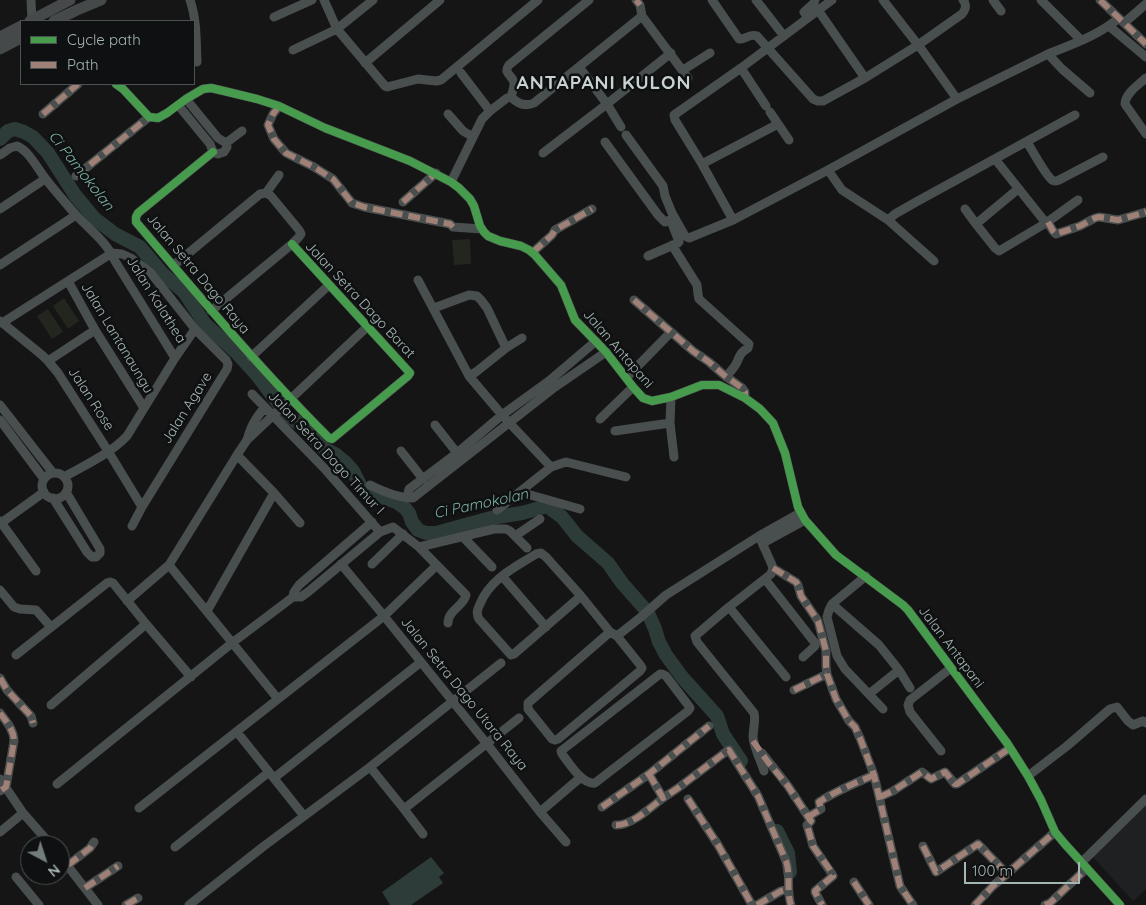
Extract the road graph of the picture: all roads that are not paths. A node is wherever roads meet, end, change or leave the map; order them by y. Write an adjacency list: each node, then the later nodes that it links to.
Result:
1 (32, 0): 27 (street)
2 (70, 0): 28 (main road)
3 (101, 0): 29 (main road)
4 (190, 0): 30 (street)
5 (312, 0): 25 (street)
6 (324, 0): 34 (street)
7 (373, 0): 34 (street)
8 (440, 0): 51 (street)
9 (538, 0): 51 (street)
10 (589, 0): 60 (street)
11 (712, 0): 42 (street)
12 (756, 0): 36 (street)
13 (815, 0): 26 (street)
14 (832, 0): 22 (street)
15 (883, 0): 41 (street)
16 (993, 0): 23 (street)
17 (1041, 0): 39 (street)
18 (1100, 0): 31 (street)
19 (641, 2): 24 (street)
20 (964, 4): 41 (street)
21 (1146, 4): 31 (street)
22 (818, 10): 26 (street); 55 (street)
23 (1001, 11)
24 (642, 16): 47 (street); 52 (street)
25 (274, 17)
26 (808, 18): 36 (street)
27 (31, 20)
28 (33, 20)
29 (56, 20)
30 (194, 20)
31 (1122, 20): 32 (street); 40 (street)
32 (1110, 26): 39 (street); 49 (street)
33 (20, 27): 37 (main road)
34 (337, 29): 44 (street); 51 (street)
35 (195, 33): 45 (street)
36 (784, 36): 42 (street)
37 (0, 37)
38 (20, 39): 43 (main road)
39 (1080, 40): 48 (street)
40 (1146, 43)
41 (918, 45): 55 (street); 62 (street)
42 (768, 48): 53 (street); 55 (street)
43 (0, 49)
44 (293, 50)
45 (195, 51): 50 (street)
46 (710, 53): 47 (street)
47 (671, 54): 63 (street)
48 (1048, 54): 59 (street); 62 (street)
49 (1146, 57)
50 (197, 62)
51 (365, 63)
52 (579, 67): 60 (street); 63 (street)
53 (741, 68): 71 (street); 84 (street)
54 (461, 73): 66 (street)
55 (865, 78)
56 (1146, 78): 73 (street)
57 (77, 85): 67 (street)
58 (117, 85): 70 (street)
59 (1090, 93)
60 (511, 97): 66 (street)
61 (186, 99): 64 (street); 65 (street); 78 (street)
62 (957, 99): 85 (street)
63 (607, 104): 80 (street); 105 (street)
64 (178, 105): 70 (street); 79 (street)
65 (279, 106): 86 (street); 104 (street)
66 (490, 111): 74 (street)
67 (43, 114)
68 (448, 114): 74 (street)
69 (1075, 115): 77 (street)
70 (149, 117): 88 (street)
71 (778, 124): 75 (street); 84 (street)
72 (242, 131): 78 (street, Jalan Setra Dago Raya)
73 (1146, 134)
74 (473, 137): 90 (street)
75 (789, 140)
76 (605, 142): 105 (street)
77 (1027, 142): 82 (street); 83 (street)
78 (226, 143): 79 (street, Jalan Setra Dago Raya)
79 (213, 152): 112 (street, Jalan Setra Dago Raya)
80 (543, 153)
81 (0, 155): 89 (street)
82 (1103, 158)
83 (995, 159): 91 (street); 101 (street)
84 (702, 164): 100 (street)
85 (828, 170): 100 (street); 101 (street)
86 (436, 173): 90 (street); 94 (street)
87 (279, 175): 92 (street)
88 (76, 176)
89 (45, 179): 95 (street); 99 (street)
90 (452, 182): 104 (street)
91 (1018, 189): 102 (street); 103 (street)
92 (268, 194): 106 (street, Jalan Setra Dago Barat); 112 (street)
93 (1078, 200): 102 (street)
94 (403, 202)
95 (0, 209)
96 (592, 209): 107 (street)
97 (965, 209): 103 (street)
98 (1146, 212): 102 (street)
99 (76, 215): 108 (street); 111 (street)
100 (733, 220): 105 (street)
101 (888, 220): 110 (street)
102 (1047, 222): 103 (street)
103 (976, 224)
104 (482, 229): 107 (street, Jalan Antapani)
105 (681, 241): 109 (street); 134 (street)
106 (292, 244): 115 (street, Jalan Setra Dago Barat); 118 (street)
107 (533, 252): 125 (street, Jalan Antapani)
108 (112, 253): 114 (street); 121 (street, Jalan Kalathea); 129 (street, Jalan Kalathea)
109 (648, 256)
110 (934, 261)
111 (0, 265)
112 (173, 266): 118 (street, Jalan Setra Dago Raya)
113 (418, 280): 117 (street)
114 (68, 281): 119 (street); 122 (street, Jalan Lantanaungu)
115 (329, 284): 120 (street, Jalan Setra Dago Barat); 128 (street)
116 (634, 300): 123 (street)
117 (434, 308): 126 (street); 133 (street)
118 (211, 311): 128 (street, Jalan Setra Dago Raya)
119 (1, 322): 130 (street, Jalan Rose)
120 (368, 326): 141 (street); 153 (street, Jalan Setra Dago Barat)
121 (195, 329): 129 (street); 173 (street, Jalan Agave)
122 (96, 330): 130 (street); 143 (street, Jalan Lantanaungu)
123 (671, 332): 134 (street); 135 (street)
124 (522, 338): 126 (street)
125 (596, 341): 127 (street, Jalan Antapani); 131 (street)
126 (506, 348): 133 (street)
127 (606, 352): 132 (street); 135 (street, Jalan Antapani)
128 (251, 357): 141 (street, Jalan Setra Dago Raya)
129 (175, 358): 143 (street)
130 (48, 361): 155 (street, Jalan Rose)
131 (571, 362): 132 (street); 136 (street)
132 (579, 372): 136 (street)
133 (469, 376): 146 (street)
134 (726, 377): 140 (street)
135 (626, 378): 137 (street, Jalan Antapani)
136 (552, 384): 146 (street); 149 (street)
137 (634, 387): 139 (street, Jalan Antapani); 147 (street)
138 (252, 394): 144 (street, Jalan Setra Dago Timur I)
139 (671, 397): 140 (street, Jalan Antapani); 150 (street)
140 (745, 398): 176 (street, Jalan Antapani)
141 (288, 401): 145 (street); 153 (street, Jalan Setra Dago Raya)
142 (0, 405): 161 (street)
143 (144, 408): 155 (street)
144 (265, 408): 145 (street, Jalan Setra Dago Timur I); 154 (street)
145 (275, 414): 154 (street); 179 (street, Jalan Setra Dago Timur I)
146 (502, 415): 149 (street); 157 (street)
147 (600, 419)
148 (0, 420): 164 (street)
149 (510, 423): 160 (street); 172 (street)
150 (670, 423): 152 (street); 159 (street)
151 (435, 425): 157 (street)
152 (615, 431)
153 (332, 439)
154 (247, 440): 158 (street)
155 (108, 451): 162 (street); 173 (street, Jalan Rose)
156 (401, 451): 165 (street)
157 (456, 453): 165 (street)
158 (237, 455): 170 (street); 191 (street)
159 (674, 457)
160 (551, 467): 163 (street); 169 (street)
161 (53, 473): 162 (street); 164 (street)
162 (64, 477): 168 (street)
163 (626, 477)
164 (44, 479): 167 (street)
165 (423, 479): 172 (street)
166 (370, 485): 172 (street)
167 (44, 492): 171 (street); 178 (street)
168 (66, 492): 171 (street); 171 (street)
169 (520, 492): 174 (street); 175 (street)
170 (274, 493): 180 (street); 205 (street)
171 (53, 498)
172 (407, 498)
173 (142, 507): 181 (street)
174 (580, 509)
175 (497, 510)
176 (803, 516): 186 (street); 197 (street, Jalan Antapani)
177 (540, 519): 184 (street)
178 (1, 522): 195 (street)
179 (372, 522): 182 (street, Jalan Setra Dago Timur I); 201 (street)
180 (300, 523)
181 (132, 526)
182 (380, 532): 183 (street); 189 (street)
183 (403, 534): 187 (street); 190 (street)
184 (515, 536): 185 (street); 188 (street)
185 (463, 537): 187 (street); 193 (street)
186 (761, 540): 194 (street); 211 (street)
187 (419, 547): 192 (street)
188 (527, 548)
189 (341, 564): 201 (street); 206 (street, Jalan Setra Dago Utara Raya)
190 (372, 564)
191 (169, 565): 202 (street); 205 (street)
192 (437, 565): 206 (street); 207 (street)
193 (492, 567)
194 (773, 568): 198 (street); 219 (street)
195 (36, 570)
196 (502, 576): 200 (street); 210 (street); 210 (street)
197 (866, 576): 203 (street); 217 (street, Jalan Antapani)
198 (765, 579): 204 (street); 214 (street)
199 (0, 590): 209 (street)
200 (581, 596): 210 (street); 211 (street)
201 (293, 597): 212 (street)
202 (127, 601): 208 (street); 209 (street)
203 (832, 604): 218 (street); 225 (street)
204 (729, 607): 221 (street); 236 (street)
205 (207, 611): 212 (street)
206 (384, 616): 215 (street, Jalan Setra Dago Utara Raya); 226 (street)
207 (448, 623)
208 (146, 624): 220 (street); 228 (street)
209 (51, 627): 213 (street)
210 (546, 627)
211 (613, 634): 211 (street)
212 (232, 643): 220 (street); 226 (street)
213 (16, 655)
214 (803, 657)
215 (421, 662): 227 (street, Jalan Setra Dago Utara Raya); 243 (street)
216 (501, 663): 227 (street)
217 (951, 668): 238 (street, Jalan Antapani); 239 (street)
218 (899, 670): 223 (street); 225 (street)
219 (827, 674): 224 (street); 244 (street)
220 (191, 677): 247 (street)
221 (786, 677)
222 (0, 678): 232 (street)
223 (910, 688)
224 (794, 690)
225 (869, 694): 229 (street)
226 (278, 699): 235 (street)
227 (453, 702): 237 (street, Jalan Setra Dago Utara Raya); 240 (street)
228 (51, 705)
229 (883, 709)
230 (0, 713): 248 (street)
231 (519, 718): 237 (street)
232 (33, 723)
233 (1146, 723): 245 (street)
234 (709, 726): 242 (street)
235 (237, 732): 243 (street); 254 (street)
236 (753, 741): 241 (street); 259 (street)
237 (487, 744): 255 (street); 256 (street, Jalan Setra Dago Utara Raya)
238 (1010, 748): 245 (street, Jalan Antapani); 249 (street)
239 (941, 751)
240 (370, 767): 255 (street); 258 (street)
241 (764, 771)
242 (649, 774): 250 (street); 253 (street)
243 (272, 775): 258 (street); 268 (street)
244 (874, 776): 249 (street); 259 (street)
245 (1028, 776): 262 (street, Jalan Antapani)
246 (581, 777): 246 (street); 256 (street)
247 (57, 784)
248 (2, 786): 257 (street)
249 (880, 797): 289 (street)
250 (663, 798): 260 (street); 277 (street)
251 (688, 799): 284 (street)
252 (1146, 799): 270 (street)
253 (602, 807)
254 (139, 808)
255 (404, 809): 263 (street)
256 (540, 812): 266 (street, Jalan Setra Dago Utara Raya)
257 (23, 813): 261 (street); 264 (street)
258 (304, 816): 283 (street)
259 (808, 817): 287 (street)
260 (616, 825)
261 (0, 832)
262 (1056, 832): 270 (street, Jalan Antapani); 273 (street)
263 (423, 834)
264 (42, 835)
265 (94, 842): 269 (street)
266 (566, 842)
267 (923, 846): 273 (street)
268 (175, 847)
269 (70, 863)
270 (1084, 865): 279 (street, Jalan Antapani); 291 (street)
271 (118, 866): 276 (street)
272 (70, 868): 276 (street)
273 (1007, 874): 290 (street)
274 (16, 877): 280 (street)
275 (854, 882): 288 (street)
276 (85, 888): 281 (street)
277 (788, 889): 285 (street); 286 (street)
278 (138, 898): 282 (street)
279 (1118, 904)
280 (39, 905)
281 (98, 905)
282 (126, 905)
283 (190, 905)
284 (752, 905)
285 (758, 905)
286 (792, 905)
287 (822, 905)
288 (870, 905)
289 (913, 905)
290 (975, 905)
291 (1045, 905)

